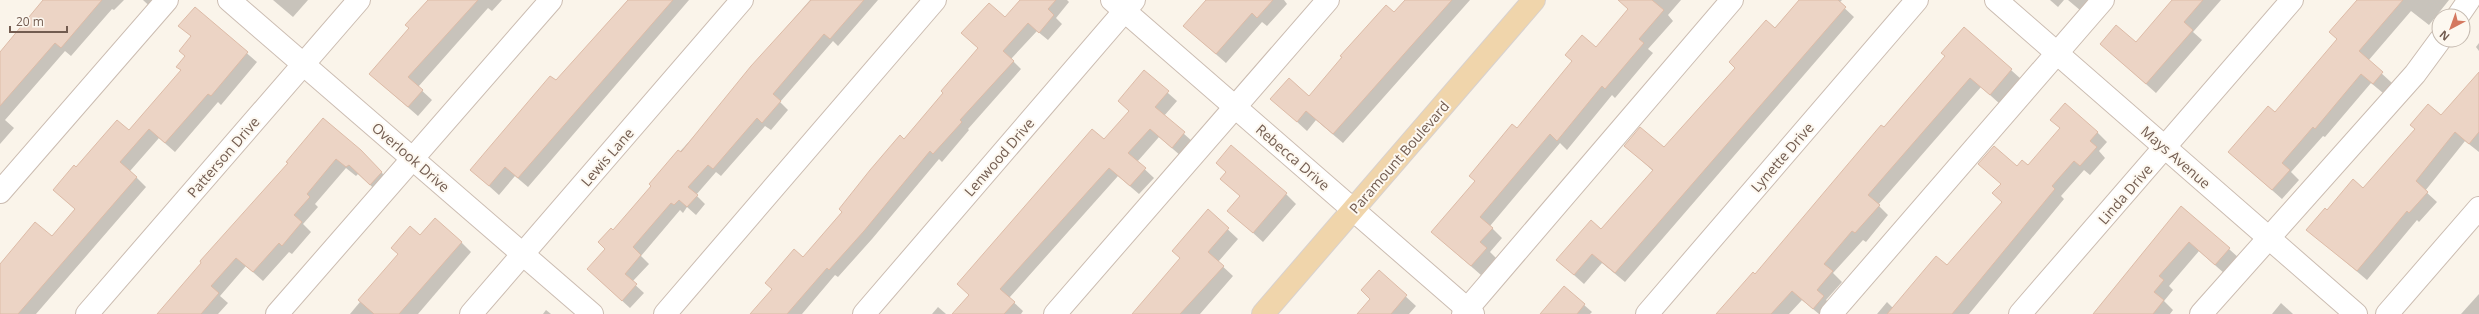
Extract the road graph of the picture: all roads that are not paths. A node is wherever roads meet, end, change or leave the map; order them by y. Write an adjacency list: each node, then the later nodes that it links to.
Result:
1 (167, 0): 21 (street)
2 (229, 0): 17 (street, Overlook Drive)
3 (359, 0): 17 (street, Patterson Drive)
4 (552, 0): 20 (street)
5 (742, 0): 25 (street, Lewis Lane)
6 (935, 0): 31 (street)
7 (1328, 0): 18 (street)
8 (1534, 0): 23 (main road, Paramount Boulevard)
9 (1732, 0): 26 (street)
10 (1917, 0): 35 (street, Lynette Drive)
11 (1996, 0): 16 (street, Mays Avenue)
12 (2103, 0): 16 (street)
13 (2292, 0): 19 (street, Linda Drive)
14 (1124, 4): 18 (street, Rebecca Drive); 32 (street, Lenwood Drive)
15 (2434, 48): 24 (street)
16 (2057, 53): 19 (street, Mays Avenue); 36 (street)
17 (304, 64): 20 (street, Overlook Drive); 27 (street, Patterson Drive)
18 (1234, 106): 23 (street, Rebecca Drive); 33 (street)
19 (2165, 147): 24 (street, Mays Avenue); 37 (street, Linda Drive)
20 (414, 159): 25 (street, Overlook Drive); 28 (street)
21 (0, 192)
22 (2479, 208): 40 (street)
23 (1353, 210): 26 (street, Rebecca Drive); 34 (main road, Paramount Boulevard)
24 (2268, 237): 38 (street); 39 (street, Mays Avenue)
25 (523, 254): 29 (street, Lewis Lane); 30 (street, Overlook Drive)
26 (1468, 312)
27 (87, 314)
28 (277, 314)
29 (471, 314)
30 (592, 314)
31 (665, 314)
32 (864, 314)
33 (1055, 314)
34 (1263, 314)
35 (1648, 314)
36 (1832, 314)
37 (2020, 314)
38 (2202, 314)
39 (2356, 314)
40 (2387, 314)

